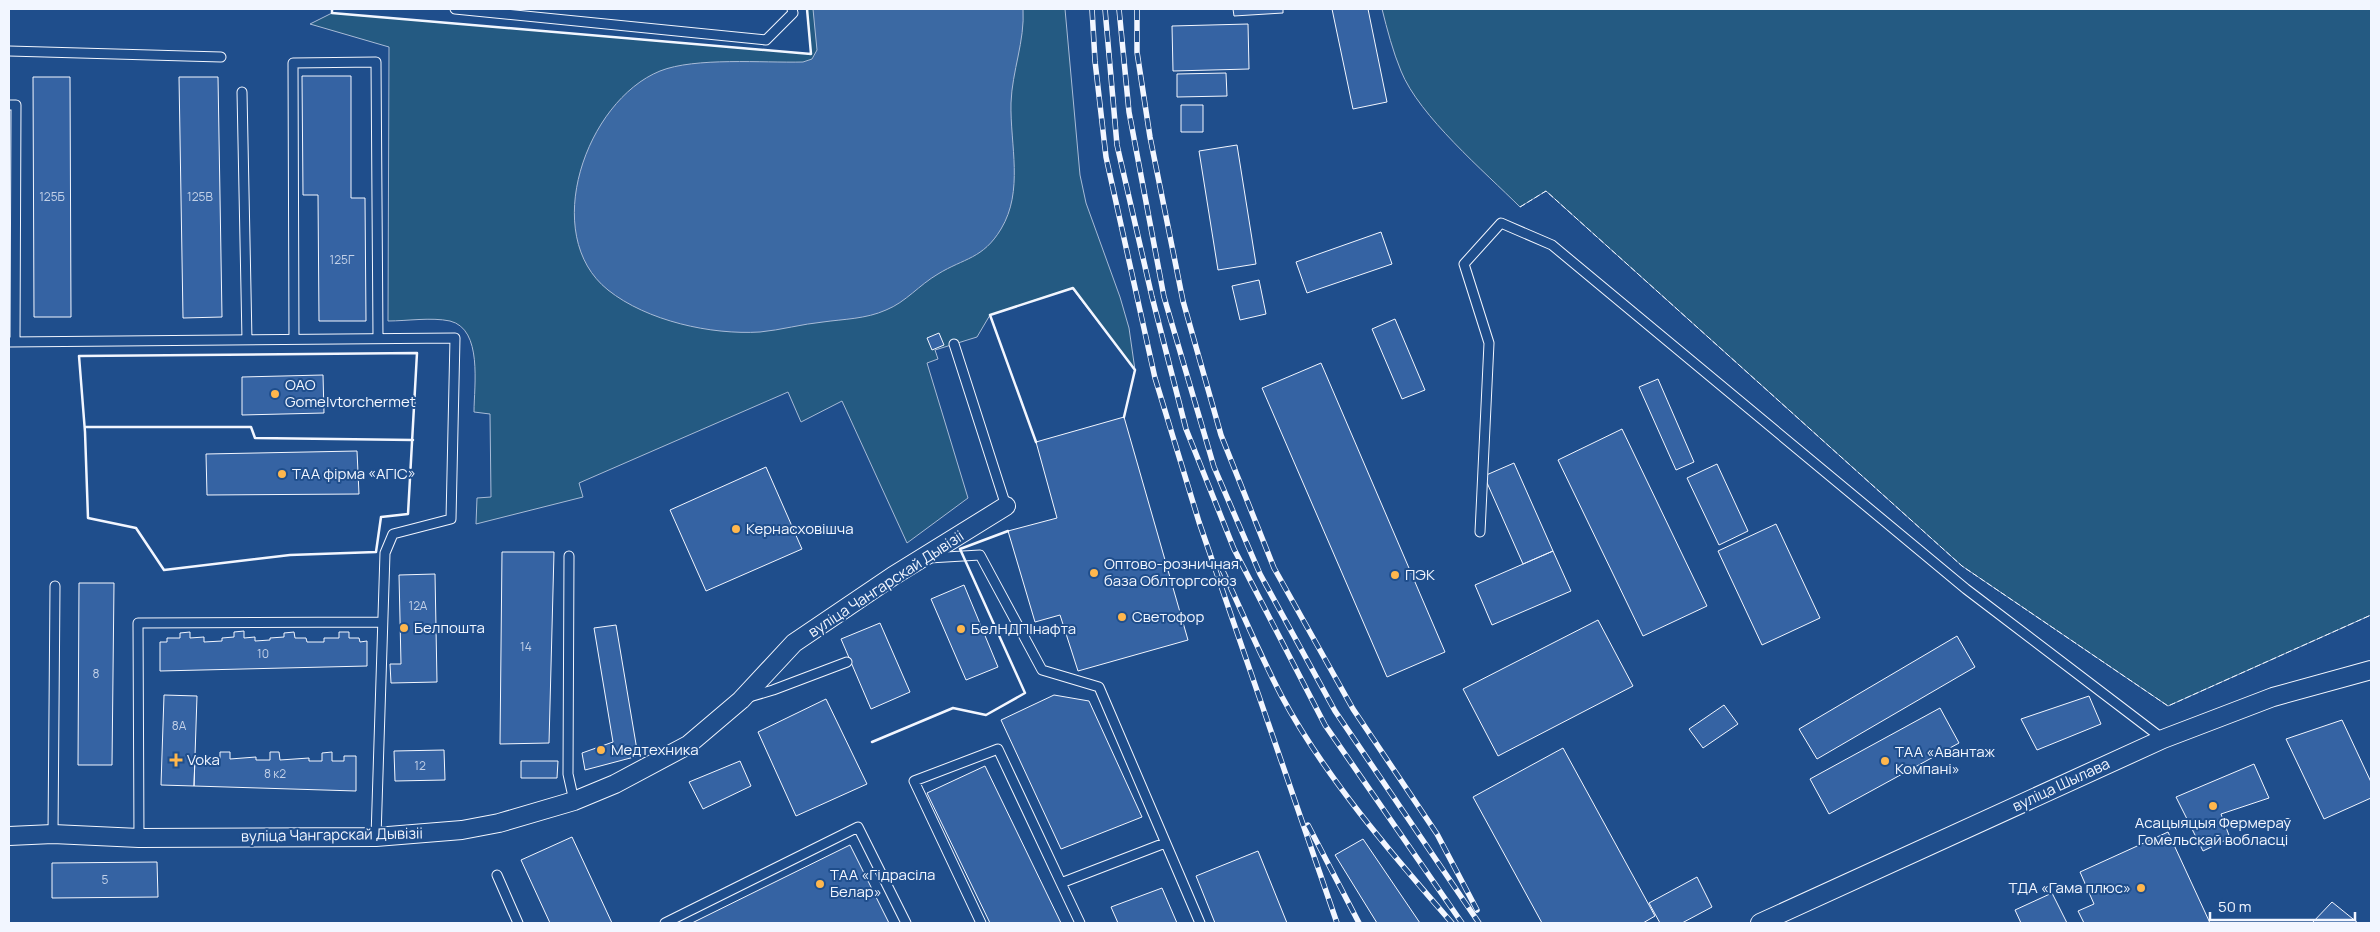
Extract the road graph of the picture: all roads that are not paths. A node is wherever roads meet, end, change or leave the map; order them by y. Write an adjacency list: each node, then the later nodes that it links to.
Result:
1 (455, 9): 2 (lane)
2 (792, 9)
3 (9, 50): 4 (lane)
4 (221, 57)
5 (242, 92): 8 (lane)
6 (9, 105): 10 (lane)
7 (378, 338): 9 (lane); 9 (lane); 17 (lane)
8 (247, 340): 9 (lane); 10 (lane)
9 (294, 340)
10 (12, 342)
11 (954, 344): 12 (lane)
12 (1006, 506): 15 (street, вуліца Чангарскай Дывізіі)
13 (1480, 532): 21 (lane)
14 (569, 556): 22 (lane)
15 (924, 558): 20 (street, вуліца Чангарскай Дывізіі); 27 (lane)
16 (55, 586): 23 (lane)
17 (382, 622): 25 (lane); 26 (lane)
18 (847, 662): 20 (lane)
19 (2371, 670): 21 (street, вуліца Шылава)
20 (741, 700): 22 (street, вуліца Чангарскай Дывізіі)
21 (2163, 739): 36 (street, вуліца Шылава)
22 (574, 801): 25 (street, вуліца Чангарскай Дывізіі)
23 (53, 834): 24 (street, вуліца Чангарскай Дывізіі); 26 (street, вуліца Чангарскай Дывізіі)
24 (9, 836)
25 (376, 837): 26 (street, вуліца Чангарскай Дывізіі)
26 (139, 838)
27 (1165, 843): 29 (lane); 35 (lane)
28 (497, 874): 30 (lane)
29 (1061, 883): 33 (lane); 34 (lane)
30 (518, 923)
31 (665, 923): 32 (lane)
32 (906, 923)
33 (981, 923)
34 (1080, 923)
35 (1200, 923)
36 (1760, 923)

